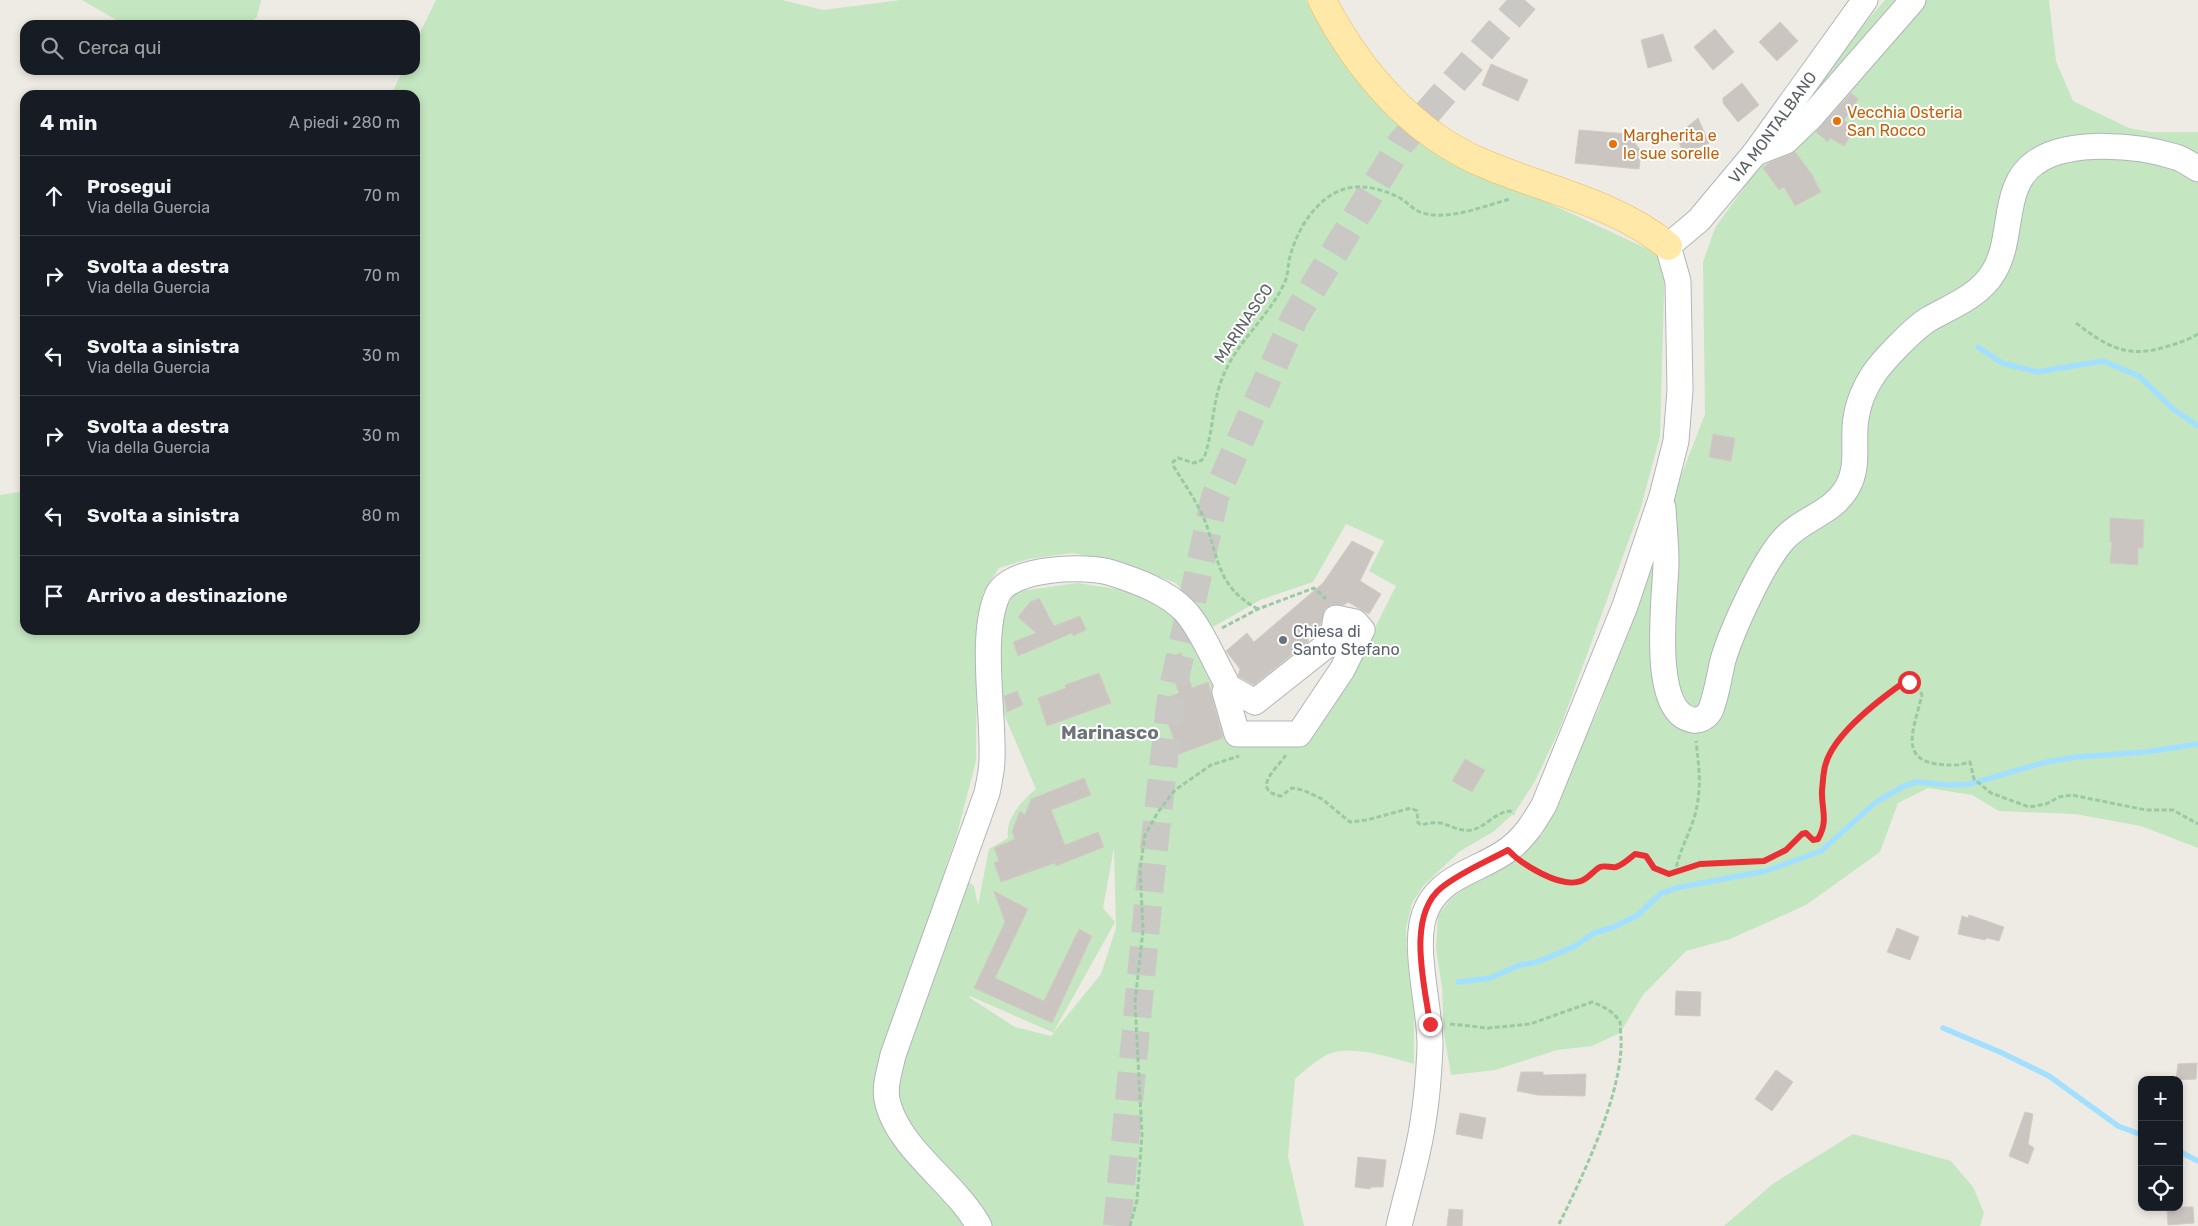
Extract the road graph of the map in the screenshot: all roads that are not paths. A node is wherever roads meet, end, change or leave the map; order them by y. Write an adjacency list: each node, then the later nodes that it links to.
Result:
1 (1322, 0): 6 (main road)
2 (1865, 0): 4 (street, VIA MONTALBANO)
3 (1913, 0): 4 (street)
4 (1755, 153): 6 (street, VIA MONTALBANO)
5 (2198, 169): 7 (street)
6 (1668, 246): 7 (street)
7 (1662, 496): 11 (street)
8 (1336, 618): 8 (street)
9 (1225, 680): 10 (street)
10 (979, 1226)
11 (1399, 1226)

